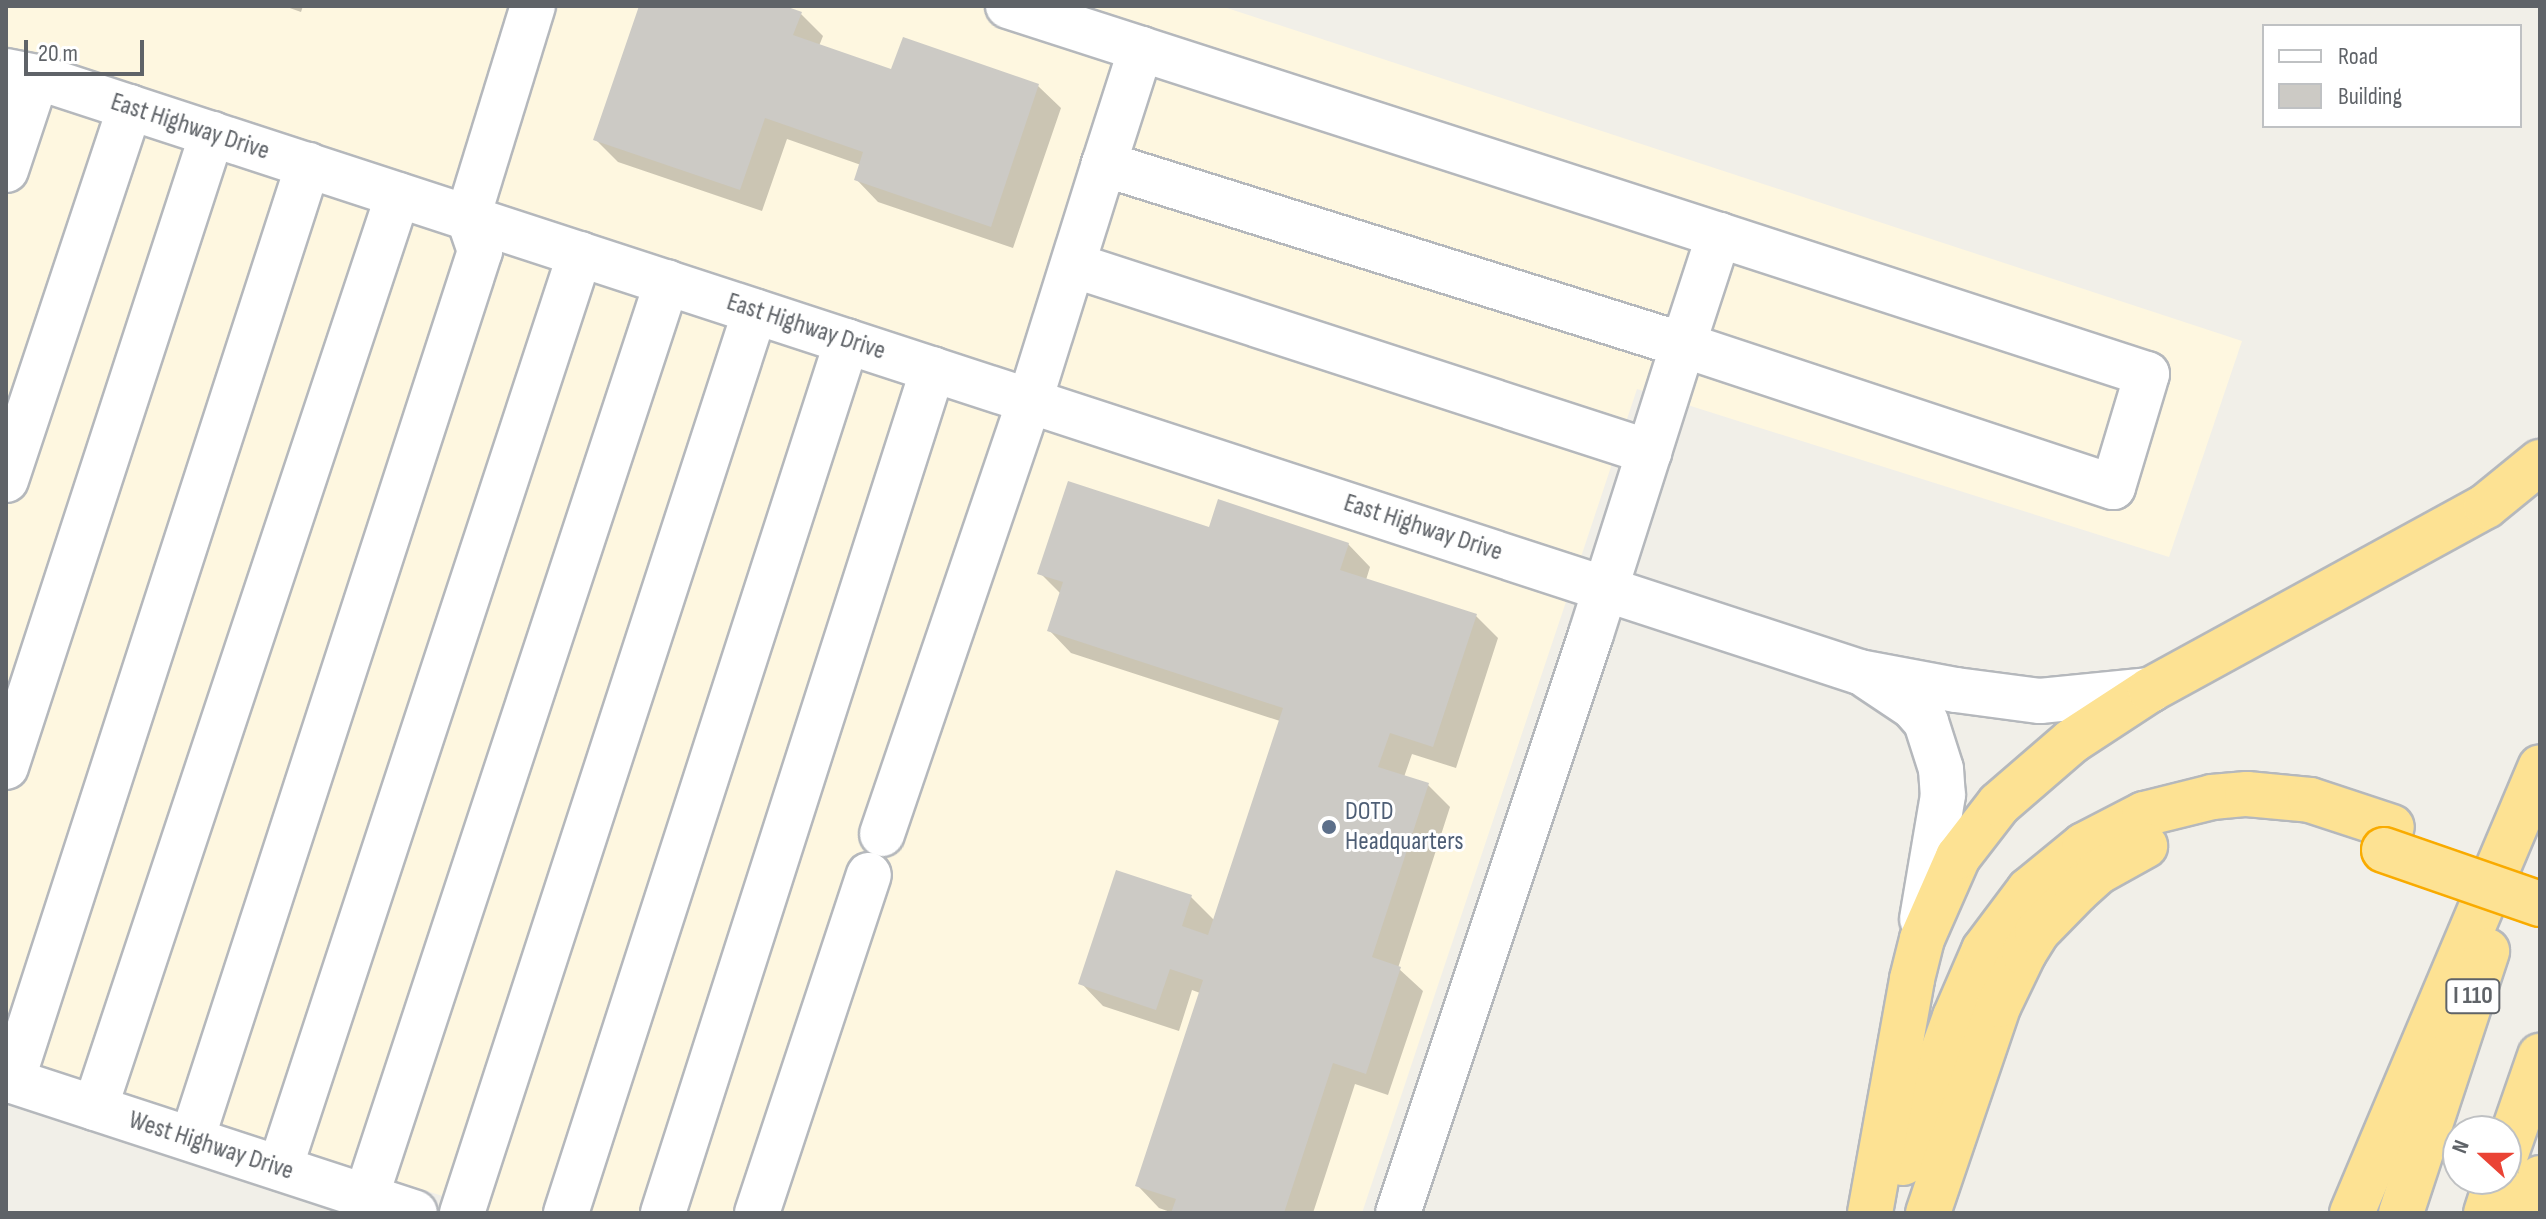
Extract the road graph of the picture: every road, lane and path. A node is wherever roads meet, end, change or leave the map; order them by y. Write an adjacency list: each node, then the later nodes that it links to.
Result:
1 (533, 6): 11 (street)
2 (1008, 6): 3 (street)
3 (1141, 49): 7 (street); 12 (street)
4 (22, 74): 5 (street, East Highway Drive); 9 (street)
5 (130, 107): 6 (street, East Highway Drive); 23 (street)
6 (212, 134): 8 (street, East Highway Drive); 27 (street)
7 (1104, 164): 14 (street); 18 (street)
8 (308, 165): 10 (street, East Highway Drive); 35 (street)
9 (6, 170)
10 (398, 195): 11 (street, East Highway Drive); 36 (street)
11 (468, 217): 13 (street, East Highway Drive); 38 (street)
12 (1719, 235): 18 (street); 18 (street)
13 (580, 254): 15 (street, East Highway Drive); 39 (street)
14 (1073, 265): 20 (street); 21 (street)
15 (667, 282): 16 (street, East Highway Drive); 41 (street)
16 (755, 311): 17 (street, East Highway Drive); 43 (street)
17 (847, 341): 19 (street, East Highway Drive); 44 (street)
18 (1683, 345): 21 (street)
19 (933, 369): 20 (street, East Highway Drive); 45 (street)
20 (1030, 400): 24 (street, East Highway Drive); 46 (street)
21 (1649, 452): 24 (street)
22 (2540, 462): 26 (highway)
23 (6, 480)
24 (1606, 588): 25 (street, East Highway Drive); 47 (street)
25 (1860, 672): 26 (street); 33 (street)
26 (2150, 690): 33 (highway)
27 (6, 767)
28 (2540, 767): 51 (highway)
29 (2540, 777): 52 (highway, I 110)
30 (2388, 839): 31 (highway); 32 (highway, bridge); 49 (highway); 50 (highway)
31 (2540, 878)
32 (2540, 904)
33 (1912, 979): 48 (highway)
34 (2540, 1056): 37 (highway)
35 (9, 1080): 36 (street, West Highway Drive)
36 (95, 1108): 38 (street, West Highway Drive)
37 (2520, 1115)
38 (192, 1139): 39 (street, West Highway Drive)
39 (280, 1168): 41 (street, West Highway Drive)
40 (2540, 1178): 53 (highway)
41 (366, 1197): 42 (street, West Highway Drive)
42 (415, 1213)
43 (462, 1213)
44 (566, 1213)
45 (663, 1213)
46 (757, 1213)
47 (1398, 1213)
48 (1870, 1213)
49 (1883, 1213)
50 (1928, 1213)
51 (2352, 1213)
52 (2401, 1213)
53 (2528, 1213)

